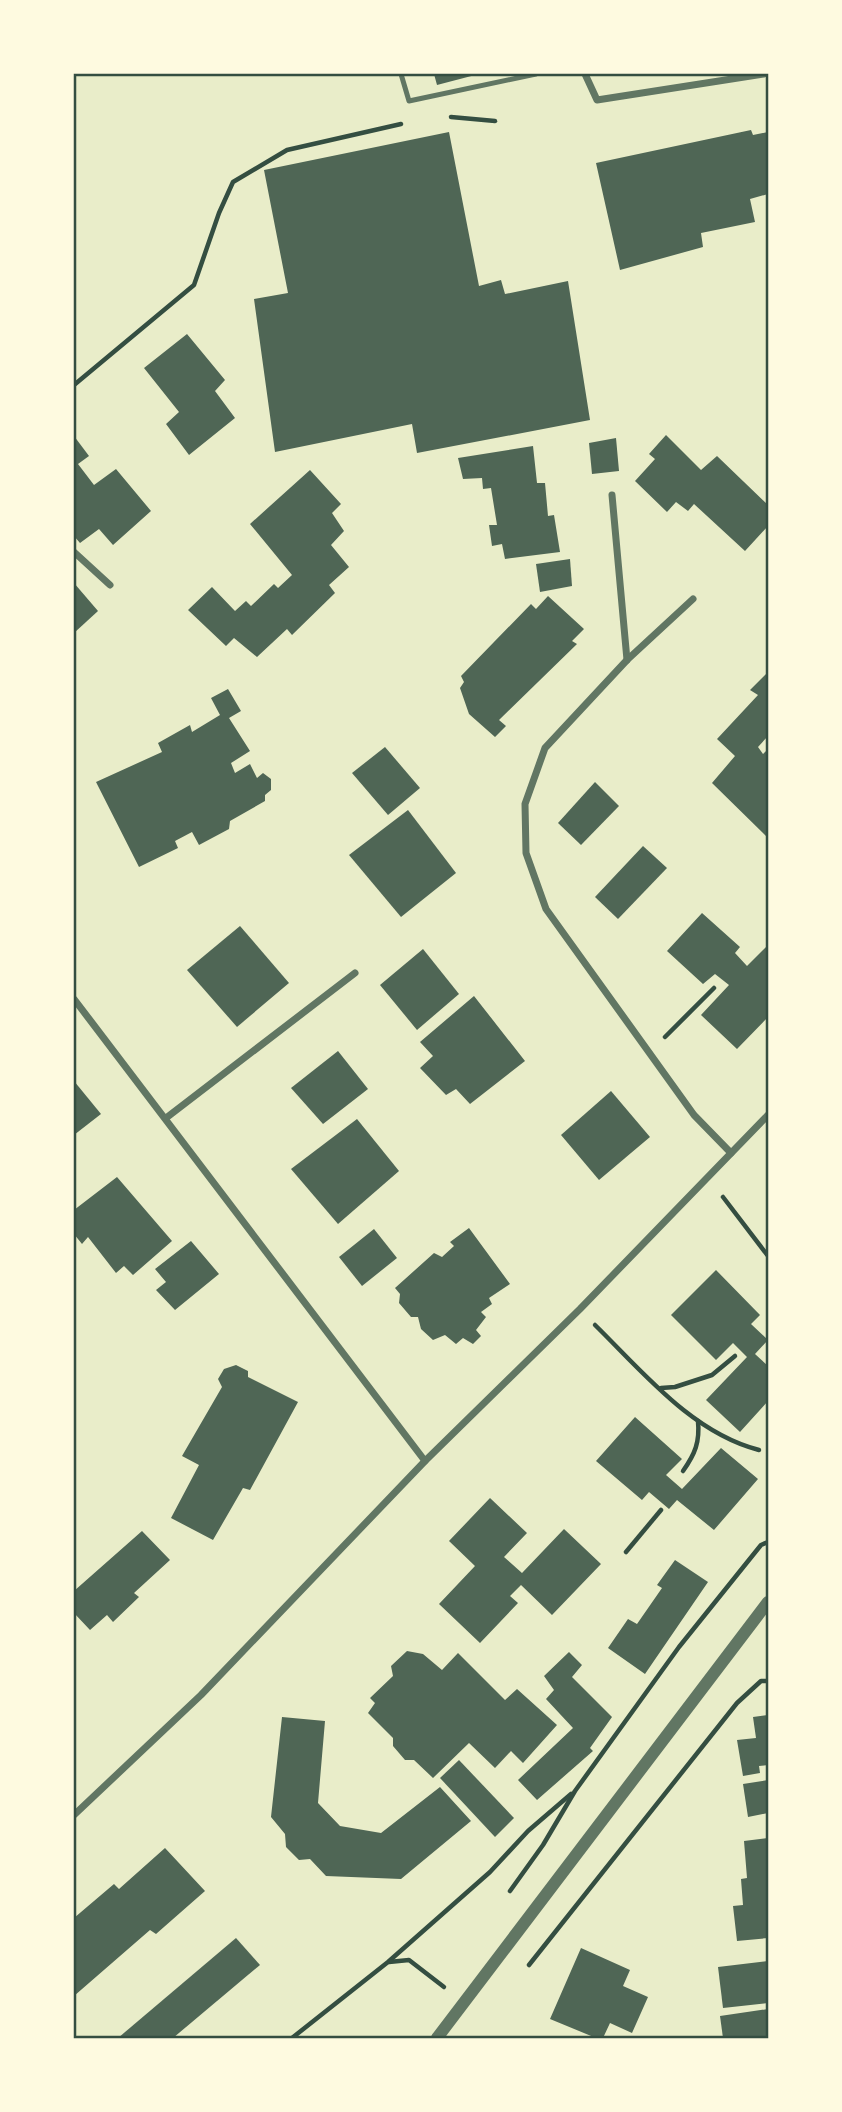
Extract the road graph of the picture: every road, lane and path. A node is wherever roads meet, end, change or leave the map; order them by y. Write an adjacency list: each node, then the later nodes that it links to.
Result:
1 (401, 74): 2 (lane)
2 (536, 74)
3 (585, 74): 4 (street)
4 (764, 74)
5 (448, 117): 6 (path)
6 (495, 121)
7 (409, 122): 8 (path)
8 (74, 385)
9 (612, 495): 13 (street)
10 (74, 552): 11 (street)
11 (110, 585)
12 (694, 599): 13 (street)
13 (627, 660): 17 (street)
14 (355, 972): 19 (street)
15 (714, 988): 17 (path)
16 (74, 999): 19 (street)
17 (649, 1054): 20 (street)
18 (768, 1115): 20 (street)
19 (166, 1118): 28 (street)
20 (731, 1153): 23 (street)
21 (719, 1192): 22 (path)
22 (768, 1256)
23 (580, 1309): 25 (path); 28 (street)
24 (735, 1356): 25 (path)
25 (660, 1388): 26 (path)
26 (698, 1421): 27 (path); 29 (path)
27 (759, 1450)
28 (425, 1461): 36 (street)
29 (683, 1471)
30 (661, 1510): 32 (path)
31 (768, 1542): 35 (path)
32 (625, 1552)
33 (768, 1604): 42 (street)
34 (768, 1681): 39 (path)
35 (575, 1791): 37 (path); 38 (path)
36 (74, 1815)
37 (510, 1891)
38 (388, 1962): 40 (path); 41 (path)
39 (528, 1967)
40 (438, 1981)
41 (292, 2039)
42 (437, 2039)

